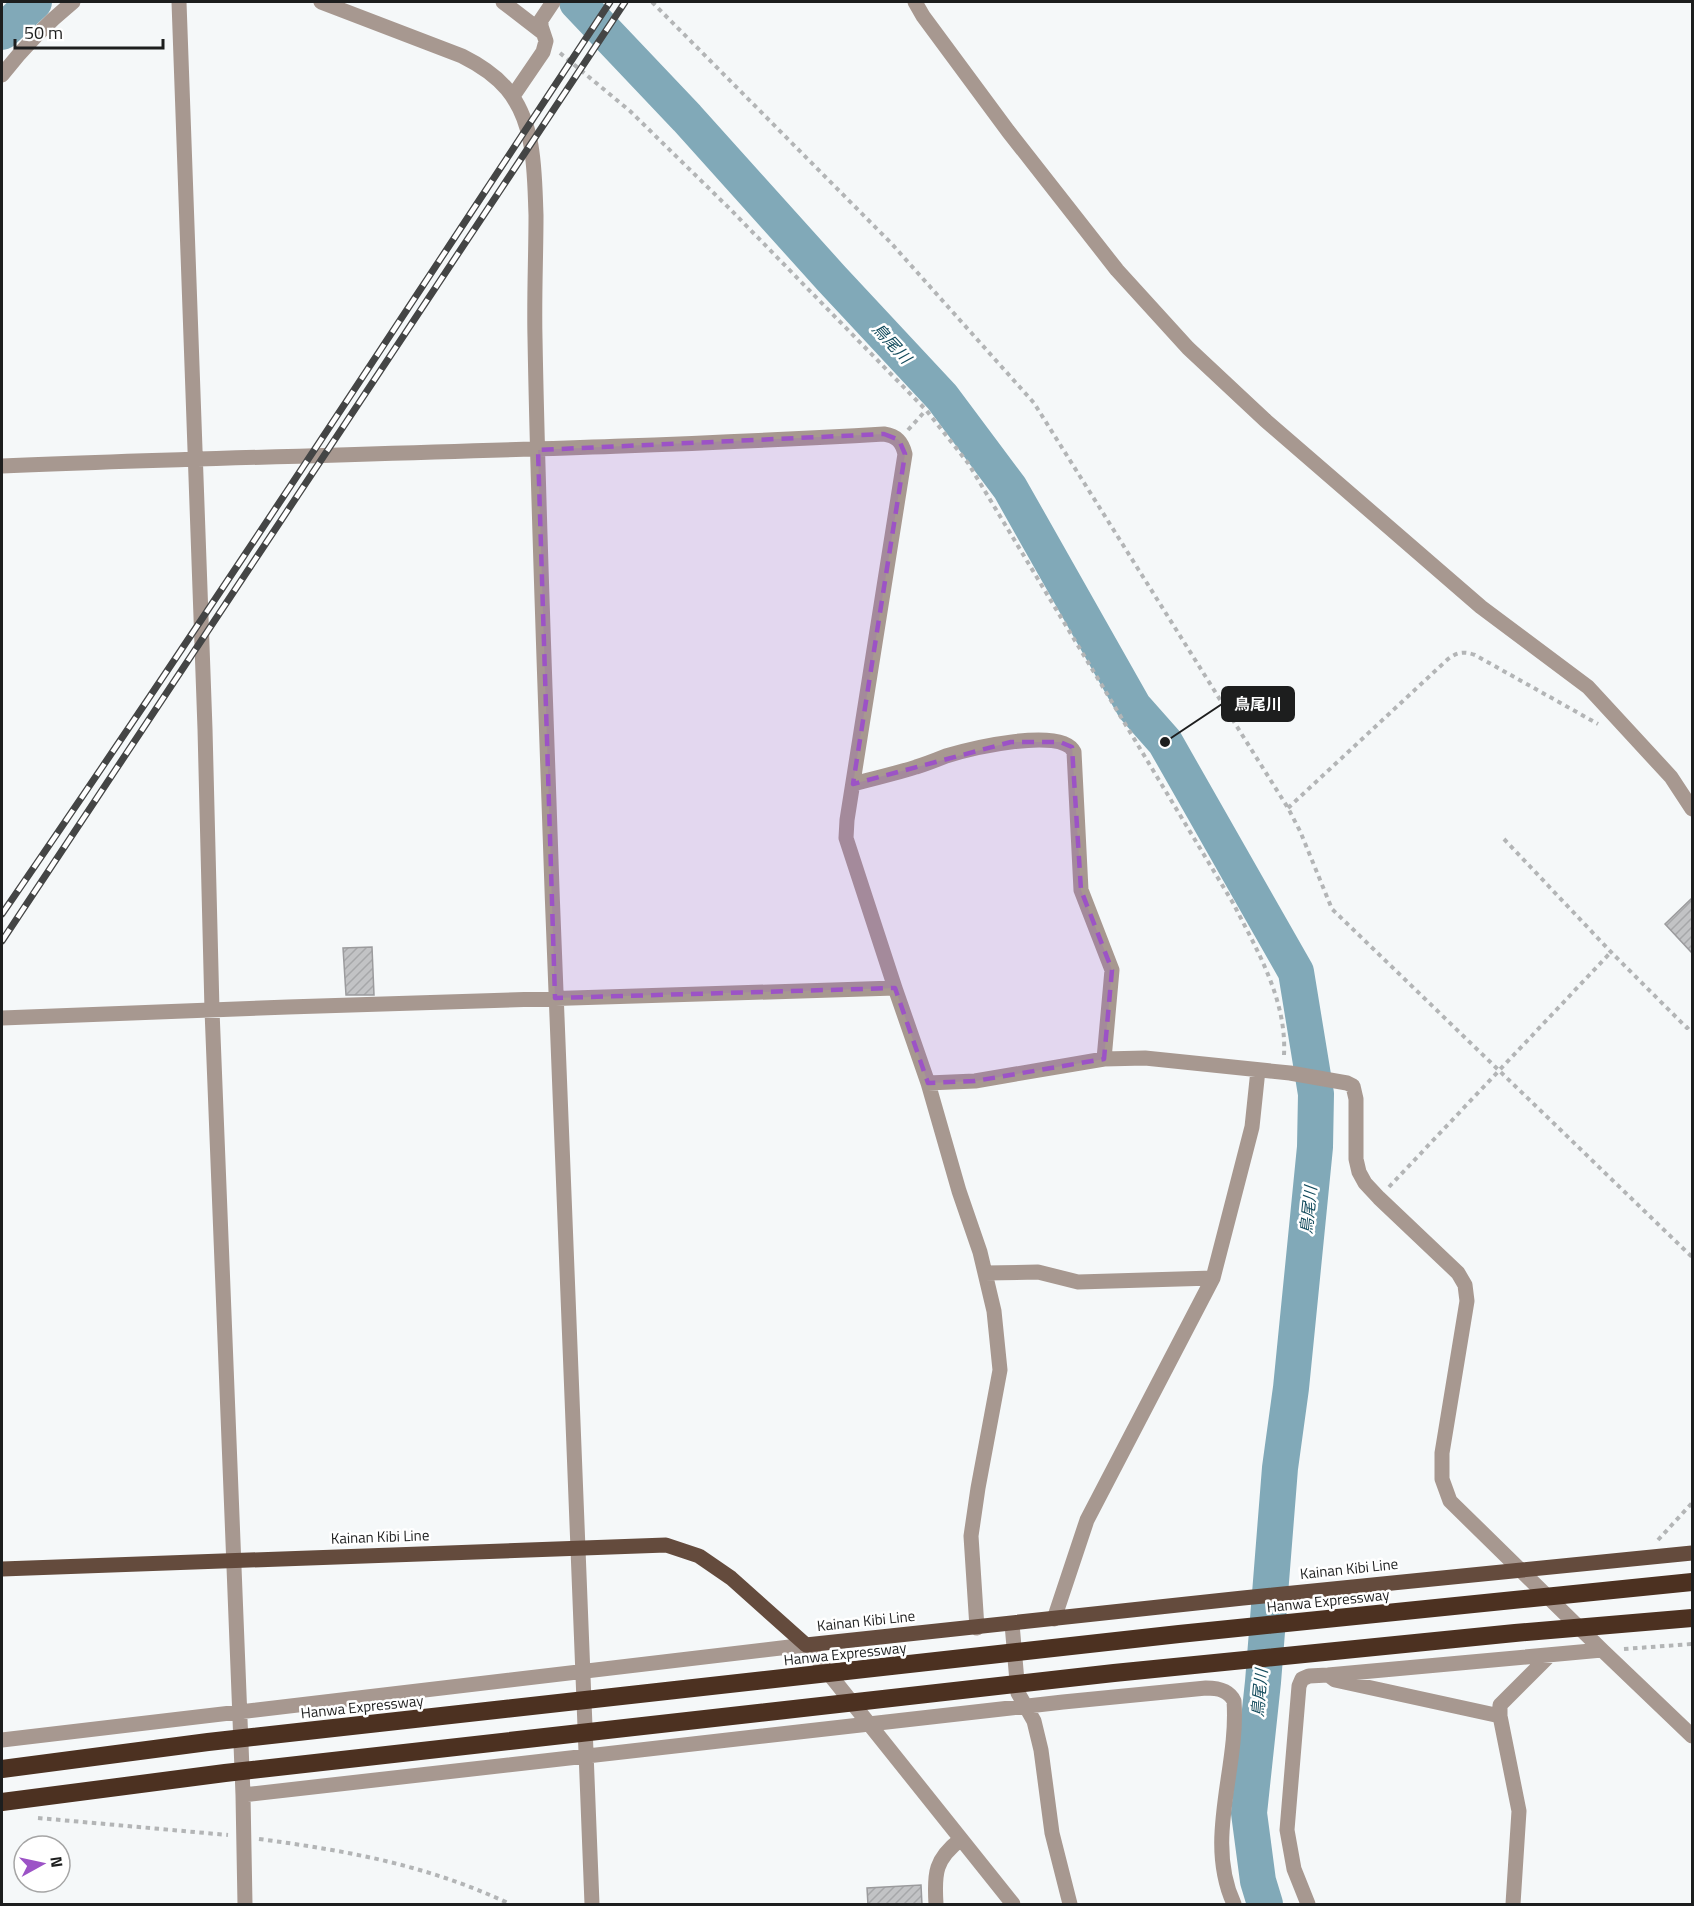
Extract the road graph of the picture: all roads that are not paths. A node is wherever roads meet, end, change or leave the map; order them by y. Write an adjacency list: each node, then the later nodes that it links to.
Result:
1 (73, 2): 8 (street)
2 (179, 2): 11 (street)
3 (321, 2): 9 (street)
4 (502, 2): 7 (street)
5 (553, 2): 7 (street)
6 (915, 2): 14 (street)
7 (544, 36): 9 (street)
8 (2, 75)
9 (513, 96): 10 (street)
10 (538, 450): 11 (street); 13 (street); 16 (street)
11 (195, 458): 12 (street); 17 (street)
12 (2, 466)
13 (853, 784): 15 (street); 19 (street)
14 (1692, 809)
15 (895, 988): 16 (street); 21 (street)
16 (555, 998): 17 (street); 24 (street)
17 (212, 1010): 18 (street); 26 (street)
18 (2, 1018)
19 (1104, 1059): 20 (street); 21 (street)
20 (1258, 1070): 23 (street); 28 (street)
21 (928, 1083): 22 (street)
22 (985, 1273): 23 (street); 33 (street)
23 (1213, 1278): 31 (street)
24 (578, 1547): 26 (main road, Kainan Kibi Line); 34 (main road, Kainan Kibi Line); 37 (street)
25 (1692, 1553): 28 (main road, Kainan Kibi Line)
26 (233, 1561): 27 (main road, Kainan Kibi Line); 40 (street)
27 (2, 1569)
28 (1522, 1570): 31 (main road, Kainan Kibi Line); 35 (street)
29 (1692, 1582): 46 (highway, Hanwa Expressway, bridge)
30 (1692, 1618): 48 (highway, bridge)
31 (1054, 1619): 32 (main road, Kainan Kibi Line)
32 (1012, 1624): 33 (main road, Kainan Kibi Line); 39 (street)
33 (977, 1628): 34 (main road, Kainan Kibi Line)
34 (807, 1645): 37 (street); 42 (street)
35 (1602, 1650): 36 (street); 43 (street)
36 (1550, 1655): 38 (street); 41 (street)
37 (583, 1672): 40 (street); 45 (street)
38 (1328, 1675): 41 (street); 56 (street)
39 (1028, 1707): 42 (street); 54 (street); 55 (street)
40 (240, 1713): 44 (street); 47 (street)
41 (1500, 1716): 57 (street)
42 (870, 1725): 45 (street); 49 (street)
43 (1692, 1736)
44 (2, 1740)
45 (587, 1757): 47 (street); 51 (street)
46 (2, 1769)
47 (243, 1795): 50 (street)
48 (2, 1802)
49 (961, 1839): 52 (street); 53 (street)
50 (245, 1905)
51 (592, 1905)
52 (936, 1905)
53 (1013, 1905)
54 (1070, 1905)
55 (1234, 1905)
56 (1308, 1905)
57 (1514, 1905)

